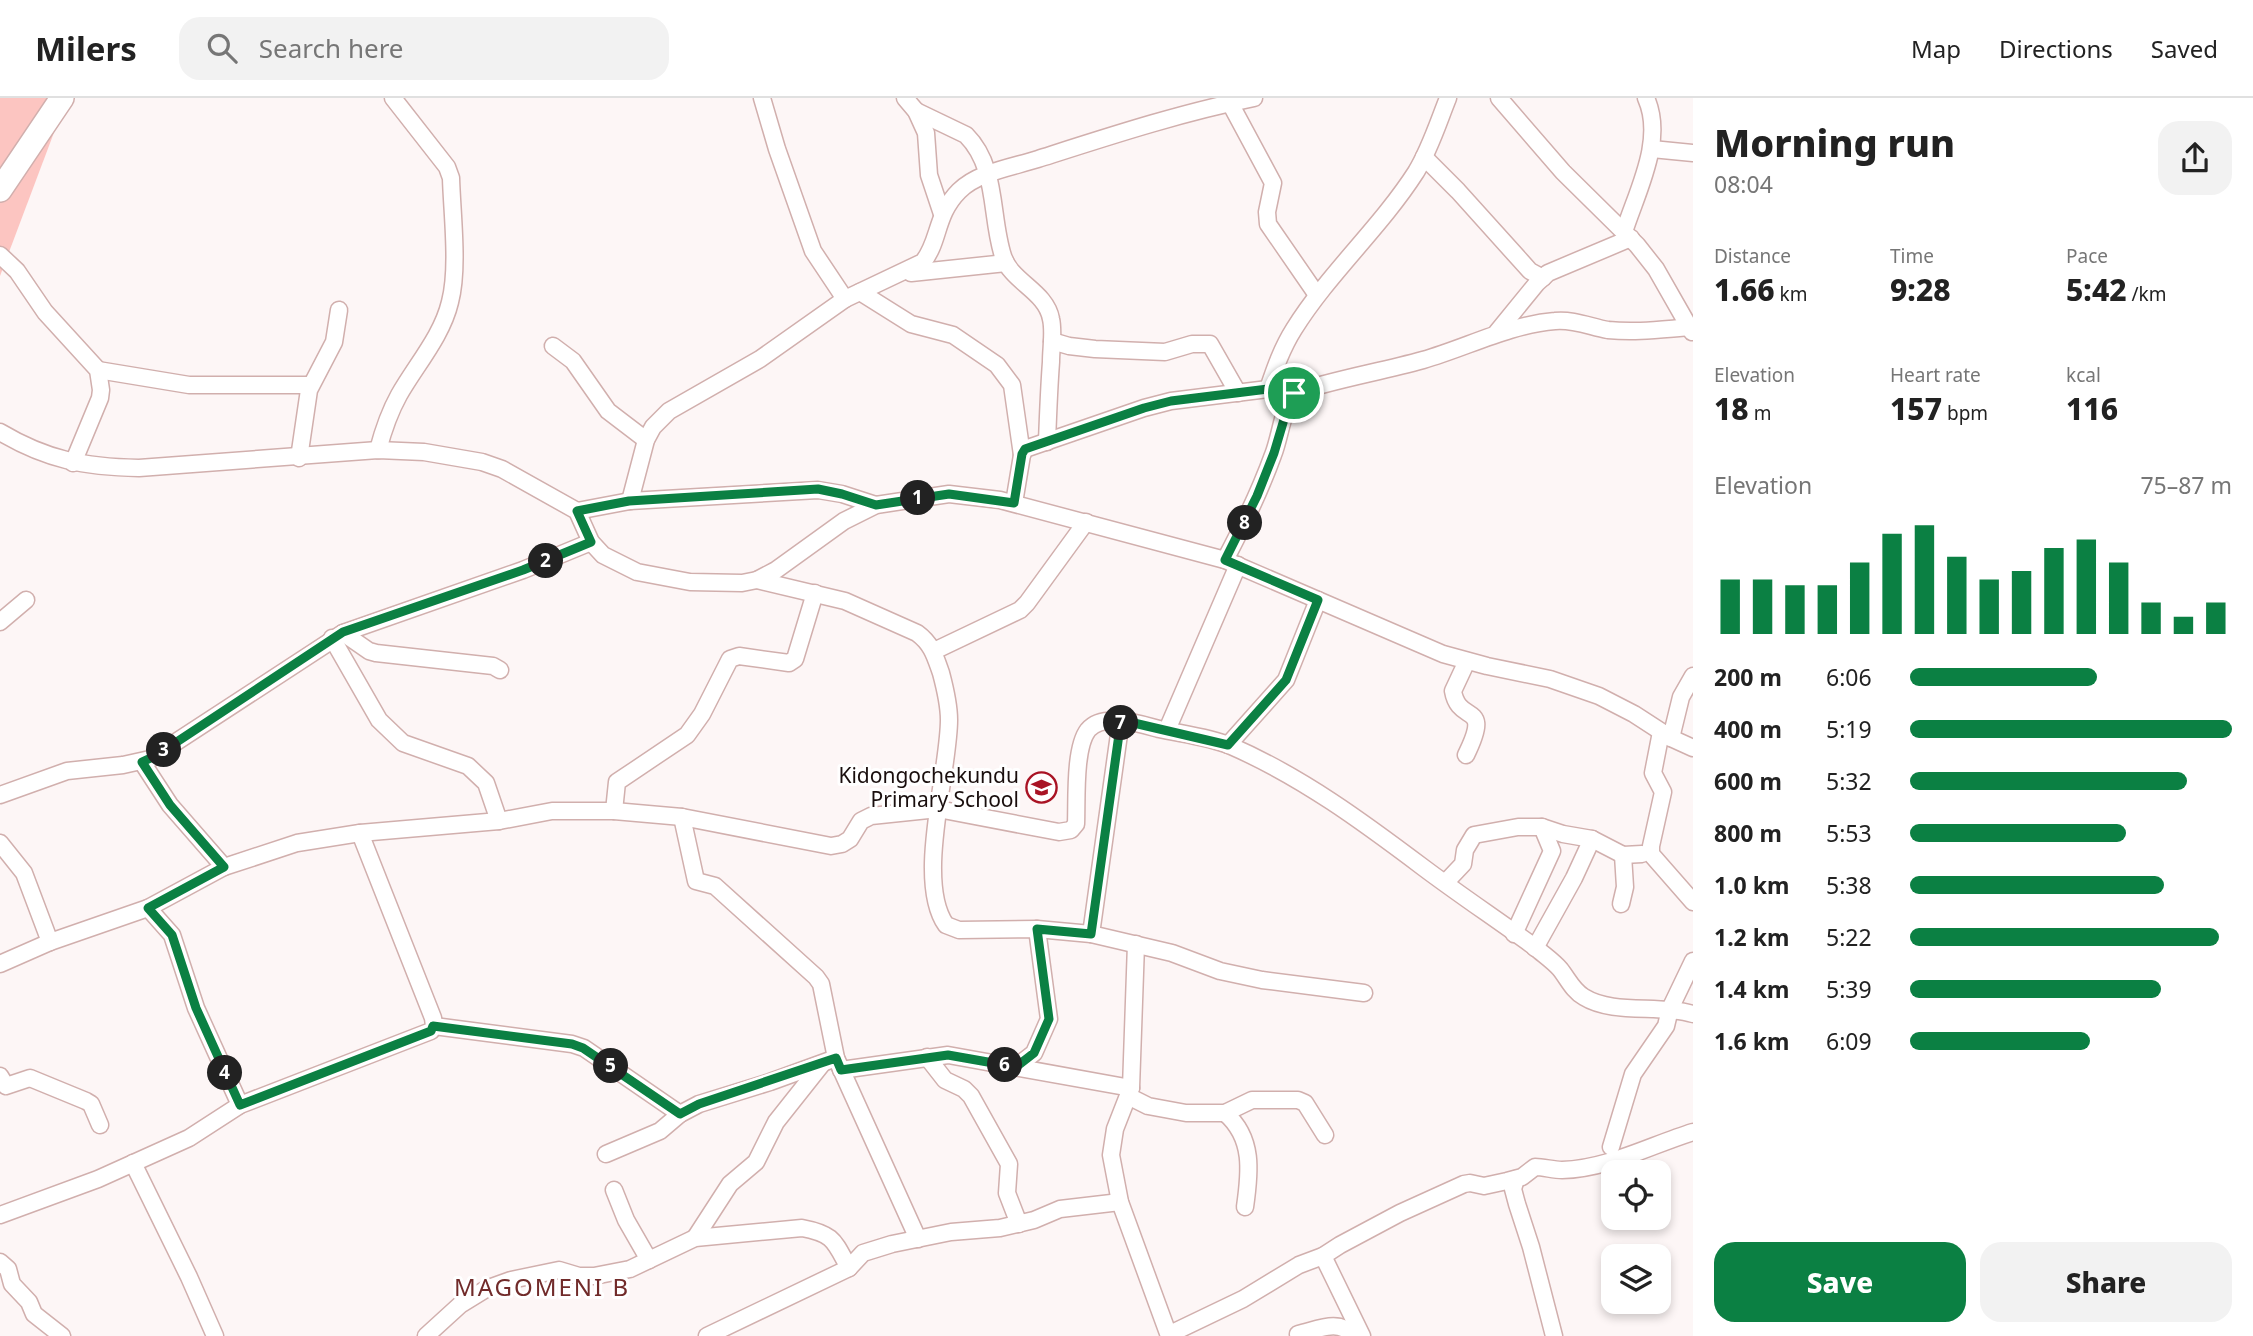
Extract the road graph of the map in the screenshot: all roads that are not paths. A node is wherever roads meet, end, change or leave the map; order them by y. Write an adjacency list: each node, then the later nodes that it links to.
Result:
1 (62, 98): 15 (main road)
2 (393, 98): 38 (street)
3 (762, 98): 24 (street)
4 (905, 98): 10 (street)
5 (1254, 98): 9 (street)
6 (1448, 98): 13 (street)
7 (1499, 98): 17 (street)
8 (1646, 98): 11 (street)
9 (1230, 103): 14 (street); 23 (street)
10 (916, 111): 14 (street); 16 (street)
11 (1652, 149): 12 (street); 17 (street)
12 (1693, 153)
13 (1424, 157): 21 (street); 23 (street)
14 (989, 174): 16 (street); 19 (street)
15 (0, 190)
16 (942, 214): 20 (street)
17 (1627, 235): 21 (street); 26 (street)
18 (0, 255): 30 (street)
19 (1006, 263): 20 (street); 28 (street)
20 (899, 275): 22 (street)
21 (1543, 278): 27 (street)
22 (860, 292): 24 (street); 39 (street)
23 (1317, 295): 32 (street)
24 (845, 299): 36 (street)
25 (339, 310): 31 (street)
26 (1692, 329): 27 (street)
27 (1497, 332): 34 (street)
28 (1052, 341): 33 (street); 37 (street)
29 (553, 346): 36 (street)
30 (98, 370): 31 (street); 41 (street)
31 (310, 385): 40 (street)
32 (1268, 389): 33 (street); 34 (street)
33 (1238, 393): 37 (street)
34 (1294, 393): 48 (street)
35 (0, 432): 41 (street)
36 (646, 440): 42 (street)
37 (1047, 442): 39 (street)
38 (378, 450): 40 (street); 45 (street)
39 (1022, 454): 43 (street)
40 (299, 458): 41 (street)
41 (73, 463)
42 (629, 501): 44 (street); 45 (street)
43 (1014, 503): 44 (street); 46 (street)
44 (876, 505): 49 (street)
45 (577, 511): 47 (street)
46 (1086, 522): 48 (street); 55 (street)
47 (591, 542): 49 (street); 54 (street)
48 (1232, 563): 52 (street); 60 (street)
49 (757, 580): 50 (street)
50 (815, 593): 55 (street); 68 (street)
51 (26, 600): 53 (street)
52 (1318, 600): 56 (street); 62 (street)
53 (0, 621)
54 (338, 635): 57 (street); 65 (street); 70 (street)
55 (934, 651): 67 (street)
56 (1467, 662): 61 (street); 64 (street)
57 (500, 670)
58 (1693, 676): 61 (street)
59 (1121, 720): 60 (street); 67 (street); 84 (street)
60 (1167, 730): 62 (street)
61 (1666, 735): 63 (street); 79 (street)
62 (1228, 745): 78 (street)
63 (1693, 748)
64 (1466, 755)
65 (142, 762): 66 (street); 77 (street)
66 (0, 795)
67 (938, 809): 69 (street); 82 (street)
68 (614, 811): 69 (street); 70 (street)
69 (682, 817): 95 (street)
70 (499, 821): 72 (street)
71 (1542, 827): 73 (street); 78 (street); 83 (street)
72 (360, 833): 77 (street); 93 (street)
73 (1592, 839): 76 (street); 87 (street)
74 (0, 843): 85 (street)
75 (1642, 853): 76 (street)
76 (1623, 855): 80 (street)
77 (224, 867): 81 (street)
78 (1446, 882): 83 (street)
79 (1693, 902)
80 (1621, 904)
81 (148, 908): 85 (street); 99 (street)
82 (1037, 929): 84 (street); 96 (street)
83 (1514, 933): 87 (street)
84 (1091, 934): 86 (street)
85 (50, 942): 89 (street)
86 (1136, 944): 90 (street); 98 (street)
87 (1535, 948): 91 (street)
88 (1693, 961): 91 (street)
89 (0, 964)
90 (1364, 993)
91 (1670, 1009): 92 (street); 105 (street)
92 (1693, 1014)
93 (433, 1026): 99 (street); 101 (street)
94 (927, 1057): 95 (street); 96 (street); 113 (street)
95 (833, 1064): 101 (street); 114 (street); 115 (street)
96 (1016, 1067): 98 (street)
97 (0, 1076): 102 (street)
98 (1129, 1092): 100 (street); 110 (street)
99 (240, 1105): 107 (street)
100 (1225, 1112): 104 (street); 111 (street)
101 (680, 1114): 106 (street)
102 (100, 1125)
103 (1693, 1132): 108 (street)
104 (1325, 1135)
105 (1611, 1147)
106 (606, 1154)
107 (133, 1163): 112 (street); 125 (street)
108 (1516, 1179): 116 (street); 130 (street)
109 (614, 1190): 117 (street)
110 (1120, 1202): 113 (street); 123 (street)
111 (1245, 1207)
112 (0, 1215)
113 (1019, 1224): 115 (street)
114 (695, 1238): 117 (street); 120 (street)
115 (918, 1239): 120 (street)
116 (1323, 1256): 119 (street); 121 (street)
117 (649, 1260): 126 (street)
118 (0, 1262): 124 (street)
119 (1298, 1265): 121 (street); 123 (street)
120 (849, 1268): 127 (street)
121 (1329, 1273): 129 (street)
122 (1298, 1334): 128 (street)
123 (1170, 1335)
124 (62, 1336)
125 (215, 1336)
126 (426, 1336)
127 (707, 1336)
128 (1354, 1336)
129 (1362, 1336)
130 (1554, 1336)

